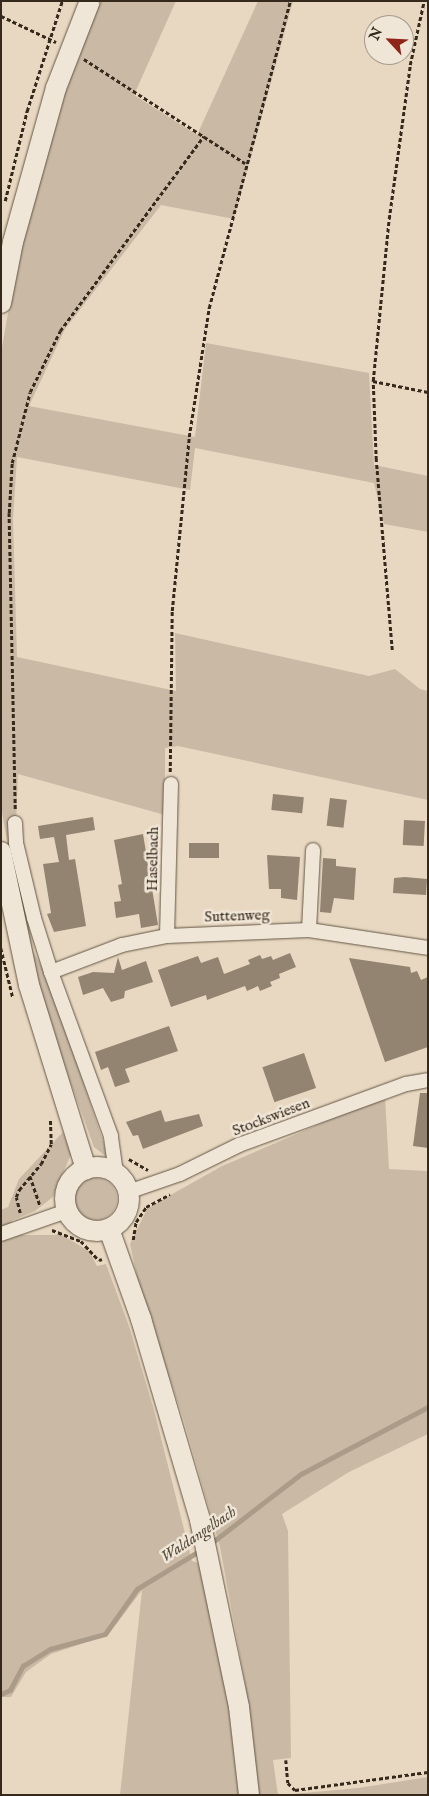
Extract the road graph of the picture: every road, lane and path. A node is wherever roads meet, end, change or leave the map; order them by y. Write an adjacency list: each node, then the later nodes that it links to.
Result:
1 (62, 1): 6 (path)
2 (90, 1): 7 (street)
3 (290, 1): 9 (path)
4 (424, 1): 12 (path)
5 (1, 16): 6 (path)
6 (49, 38): 7 (path); 10 (path)
7 (69, 49): 8 (path); 11 (street)
8 (204, 136): 9 (path); 16 (path)
9 (245, 163): 15 (path)
10 (3, 208)
11 (1, 303)
12 (373, 381): 13 (path); 14 (path)
13 (428, 392)
14 (392, 650)
15 (170, 784): 20 (street, Haselbach)
16 (15, 823): 23 (street)
17 (313, 850): 19 (street)
18 (1, 852): 28 (street)
19 (309, 930): 20 (street, Suttenweg); 22 (street, Suttenweg)
20 (168, 936): 23 (street, Suttenweg)
21 (1, 948): 24 (path)
22 (428, 948)
23 (51, 972): 27 (street)
24 (14, 1000)
25 (428, 1080): 30 (street, Stockswiesen)
26 (48, 1110): 29 (path)
27 (116, 1164): 28 (street); 30 (street)
28 (86, 1169): 32 (street)
29 (30, 1176): 33 (path); 34 (path)
30 (128, 1192): 35 (street)
31 (175, 1192): 37 (path)
32 (67, 1211): 33 (street); 35 (street)
33 (46, 1219): 34 (street); 37 (path)
34 (24, 1226): 36 (street)
35 (109, 1229): 37 (street)
36 (1, 1234)
37 (117, 1255): 40 (street)
38 (286, 1760): 39 (path)
39 (428, 1772)
40 (249, 1795)

